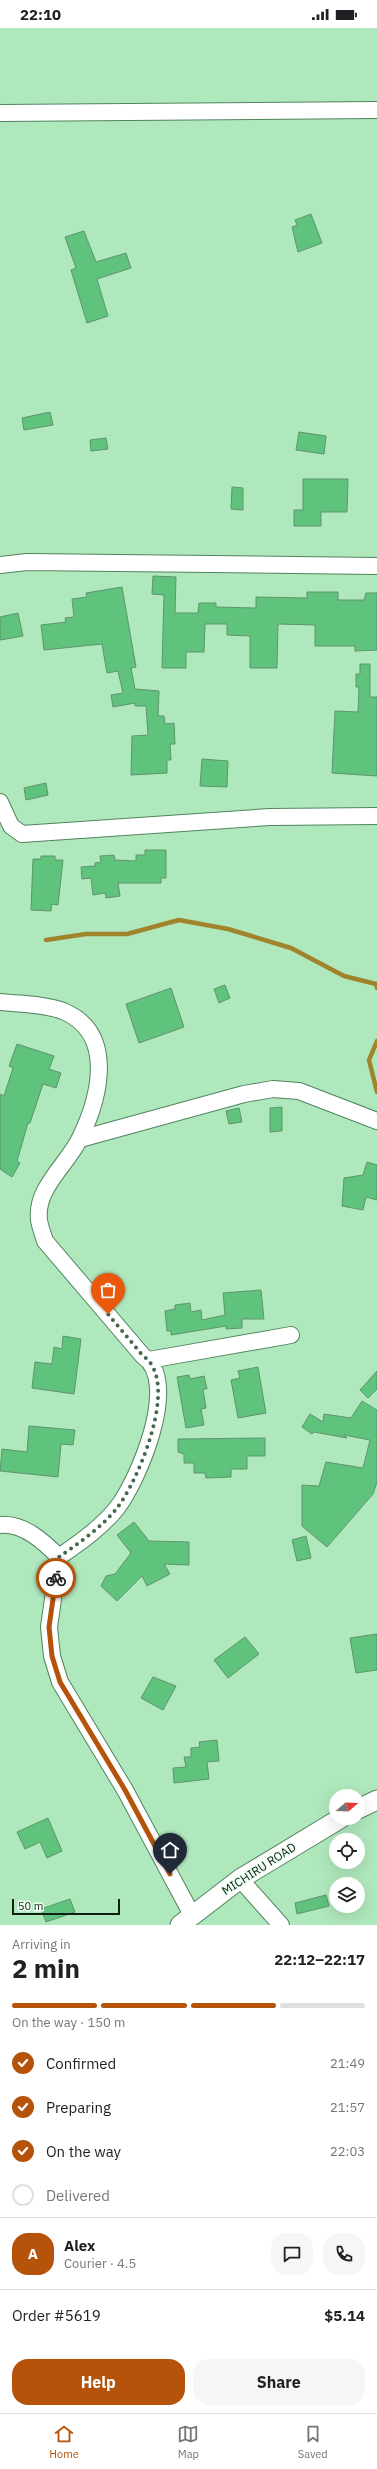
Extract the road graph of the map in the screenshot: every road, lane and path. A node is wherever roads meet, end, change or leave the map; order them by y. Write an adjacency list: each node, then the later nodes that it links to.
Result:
1 (377, 110): 2 (street)
2 (0, 113)
3 (0, 565): 4 (street)
4 (377, 566)
5 (0, 802): 6 (street)
6 (377, 816)
7 (0, 1002): 9 (street)
8 (377, 1121): 9 (street)
9 (80, 1139): 11 (street)
10 (291, 1335): 11 (street)
11 (149, 1360): 13 (street)
12 (0, 1525): 13 (street)
13 (59, 1557): 18 (street)
14 (377, 1800): 15 (street)
15 (365, 1806)
16 (329, 1825): 17 (street, MICHIRU ROAD)
17 (240, 1879): 18 (street, MICHIRU ROAD); 19 (street)
18 (186, 1920)
19 (281, 1925)

